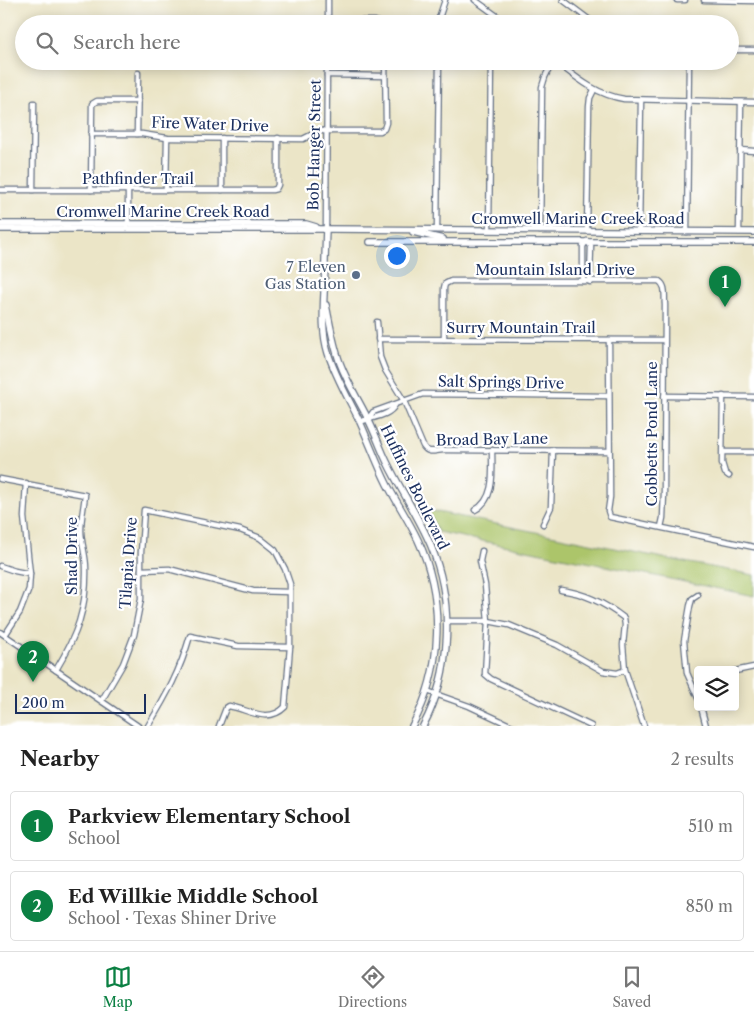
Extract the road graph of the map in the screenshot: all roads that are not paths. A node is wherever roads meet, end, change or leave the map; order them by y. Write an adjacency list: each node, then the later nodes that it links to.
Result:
1 (328, 0): 10 (street)
2 (445, 0): 11 (street)
3 (475, 0): 12 (street)
4 (563, 0): 13 (street)
5 (677, 0): 6 (street)
6 (685, 0)
7 (704, 0): 8 (street)
8 (741, 0): 9 (street)
9 (754, 1)
10 (328, 15)
11 (440, 15)
12 (495, 15)
13 (583, 15)
14 (739, 50): 15 (street)
15 (754, 50)
16 (327, 70): 24 (street, Bob Hanger Street)
17 (385, 70): 25 (street)
18 (439, 70): 52 (street)
19 (491, 70): 53 (street)
20 (548, 70): 54 (street)
21 (566, 70): 26 (street)
22 (689, 70): 28 (street)
23 (138, 72): 29 (street)
24 (327, 75): 25 (street); 33 (street, Bob Hanger Street)
25 (385, 76): 33 (street, Fire Water Drive)
26 (594, 90): 27 (street); 55 (street)
27 (641, 100): 28 (street); 56 (street)
28 (690, 100): 30 (street); 57 (street)
29 (138, 101): 34 (street); 35 (street)
30 (741, 102): 31 (street); 39 (street)
31 (754, 102)
32 (34, 103): 42 (street)
33 (326, 131): 38 (street, Fire Water Drive); 50 (street, Bob Hanger Street)
34 (91, 134): 35 (street, Fire Water Drive); 43 (street)
35 (138, 134): 36 (street, Fire Water Drive)
36 (166, 138): 37 (street, Fire Water Drive); 45 (street)
37 (222, 138): 38 (street, Fire Water Drive); 46 (street)
38 (278, 138): 46 (street, Pathfinder Trail)
39 (740, 150): 40 (street); 58 (street)
40 (754, 151)
41 (0, 190): 42 (street, Pathfinder Trail)
42 (33, 190): 43 (street, Pathfinder Trail)
43 (91, 190): 44 (street, Pathfinder Trail)
44 (128, 190): 45 (street, Pathfinder Trail); 48 (street)
45 (166, 190): 46 (street, Pathfinder Trail)
46 (222, 190)
47 (0, 224): 48 (main road, Cromwell Marine Creek Road)
48 (128, 224): 50 (main road, Cromwell Marine Creek Road)
49 (0, 229): 50 (main road, Cromwell Marine Creek Road)
50 (326, 229): 51 (main road, Cromwell Marine Creek Road); 67 (main road, Huffines Boulevard)
51 (403, 230): 52 (main road, Cromwell Marine Creek Road); 60 (main road, Cromwell Marine Creek Road)
52 (437, 230): 53 (main road, Cromwell Marine Creek Road)
53 (489, 230): 54 (main road, Cromwell Marine Creek Road)
54 (540, 231): 55 (main road, Cromwell Marine Creek Road)
55 (587, 231): 56 (main road, Cromwell Marine Creek Road); 61 (main road)
56 (639, 231): 57 (main road, Cromwell Marine Creek Road)
57 (687, 232): 58 (main road, Cromwell Marine Creek Road)
58 (739, 232): 59 (main road, Cromwell Marine Creek Road); 63 (main road)
59 (754, 232)
60 (453, 241): 61 (main road, Cromwell Marine Creek Road); 62 (main road, Cromwell Marine Creek Road)
61 (587, 241): 63 (main road, Cromwell Marine Creek Road); 65 (street); 66 (street)
62 (370, 242)
63 (739, 242): 64 (main road, Cromwell Marine Creek Road)
64 (754, 242)
65 (583, 281): 66 (street, Mountain Island Drive); 70 (street, Mountain Island Drive)
66 (590, 282): 72 (street, Mountain Island Drive)
67 (324, 294): 78 (main road, Huffines Boulevard); 79 (main road, Huffines Boulevard)
68 (377, 322): 69 (street, Broad Bay Lane)
69 (378, 339): 70 (street, Surry Mountain Trail); 77 (street, Broad Bay Lane)
70 (444, 339): 71 (street, Surry Mountain Trail)
71 (609, 340): 72 (street, Surry Mountain Trail); 73 (street)
72 (664, 340): 74 (street, Cobbetts Pond Lane)
73 (608, 396): 77 (street, Salt Springs Drive); 82 (street)
74 (664, 396): 75 (street); 90 (street, Cobbetts Pond Lane)
75 (723, 396): 76 (street); 83 (street)
76 (754, 397)
77 (404, 401): 78 (street, Salt Springs Drive); 80 (street, Broad Bay Lane)
78 (368, 419): 79 (street, Salt Springs Drive); 99 (main road, Huffines Boulevard)
79 (360, 422): 111 (main road, Huffines Boulevard)
80 (492, 450): 81 (street, Broad Bay Lane); 88 (street)
81 (553, 450): 82 (street, Broad Bay Lane); 89 (street)
82 (608, 451): 90 (street)
83 (723, 452): 84 (street); 85 (street)
84 (754, 452)
85 (728, 476)
86 (0, 479): 87 (street)
87 (26, 483): 95 (street); 105 (street, Shad Drive)
88 (475, 510)
89 (543, 524)
90 (661, 528): 91 (street)
91 (754, 547)
92 (482, 551): 100 (street)
93 (0, 566): 95 (street)
94 (141, 570): 97 (street); 97 (street, Tilapia Drive); 113 (street, Tilapia Drive)
95 (30, 574): 102 (street)
96 (561, 590): 106 (street)
97 (290, 592): 103 (street)
98 (698, 595): 109 (street)
99 (447, 621): 100 (street); 112 (main road, Huffines Boulevard)
100 (488, 621): 106 (street); 121 (street)
101 (0, 632): 102 (street)
102 (5, 635): 105 (street)
103 (290, 646): 116 (street); 117 (street)
104 (754, 667): 107 (street)
105 (56, 670): 113 (street)
106 (625, 670): 122 (street)
107 (739, 670)
108 (694, 680): 109 (street)
109 (690, 681): 110 (street)
110 (694, 690)
111 (427, 691): 112 (street); 118 (main road, Huffines Boulevard)
112 (436, 694): 119 (main road, Huffines Boulevard); 120 (street)
113 (102, 700): 115 (street)
114 (702, 711): 123 (street)
115 (138, 726)
116 (148, 726)
117 (219, 726)
118 (412, 726)
119 (423, 726)
120 (512, 726)
121 (590, 726)
122 (644, 726)
123 (706, 726)

